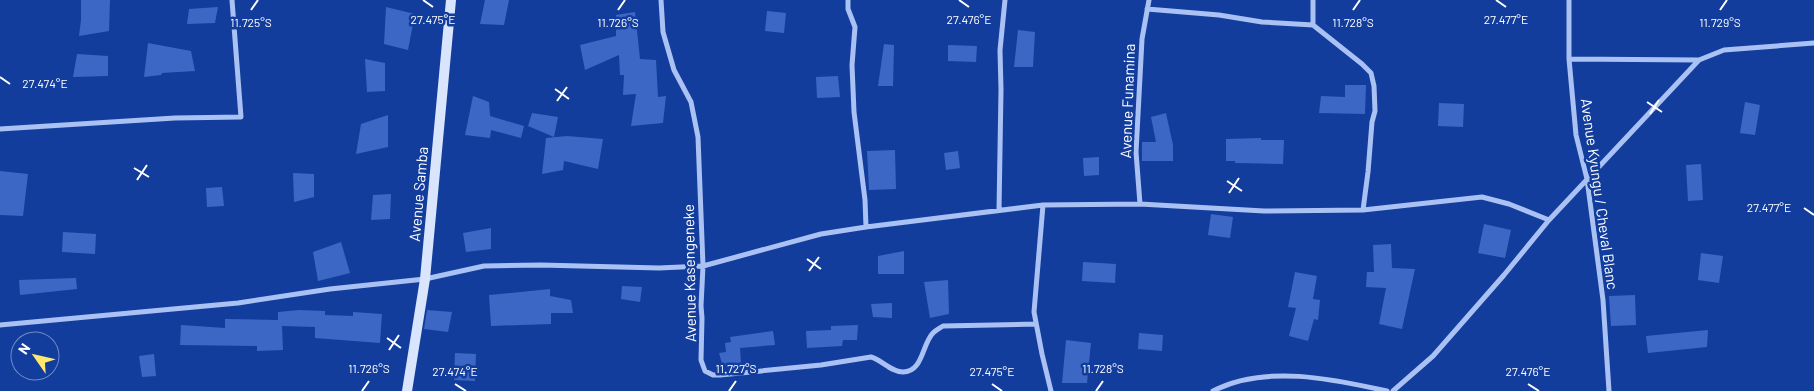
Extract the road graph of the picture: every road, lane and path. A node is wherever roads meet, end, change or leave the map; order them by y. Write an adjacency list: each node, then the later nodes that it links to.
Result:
1 (232, 0): 14 (street)
2 (452, 0): 23 (street, Avenue Samba)
3 (662, 0): 22 (street, Avenue Kasengeneke)
4 (848, 0): 21 (street)
5 (1005, 0): 18 (street)
6 (1148, 0): 9 (street, Avenue Funamina)
7 (1313, 0): 10 (street)
8 (1569, 0): 12 (street, Avenue Kyungu / Cheval Blanc)
9 (1147, 9): 10 (street); 16 (street, Avenue Funamina)
10 (1313, 25): 19 (street)
11 (1814, 43): 13 (street)
12 (1569, 59): 13 (street); 15 (street, Avenue Kyungu / Cheval Blanc)
13 (1699, 60): 15 (street)
14 (0, 130)
15 (1587, 178): 20 (street); 31 (street, Avenue Kyungu / Cheval Blanc)
16 (1140, 204): 17 (street); 19 (street)
17 (1043, 205): 18 (street); 24 (street)
18 (999, 210): 21 (street)
19 (1363, 210): 20 (street)
20 (1549, 220): 30 (street)
21 (866, 227): 22 (street)
22 (703, 266): 23 (street); 24 (street, Avenue Kasengeneke)
23 (425, 279): 25 (street); 26 (street, Avenue Samba)
24 (1036, 324): 27 (street)
25 (0, 325)
26 (407, 391)
27 (1051, 391)
28 (1213, 391): 29 (street)
29 (1387, 391)
30 (1393, 391)
31 (1609, 391)

